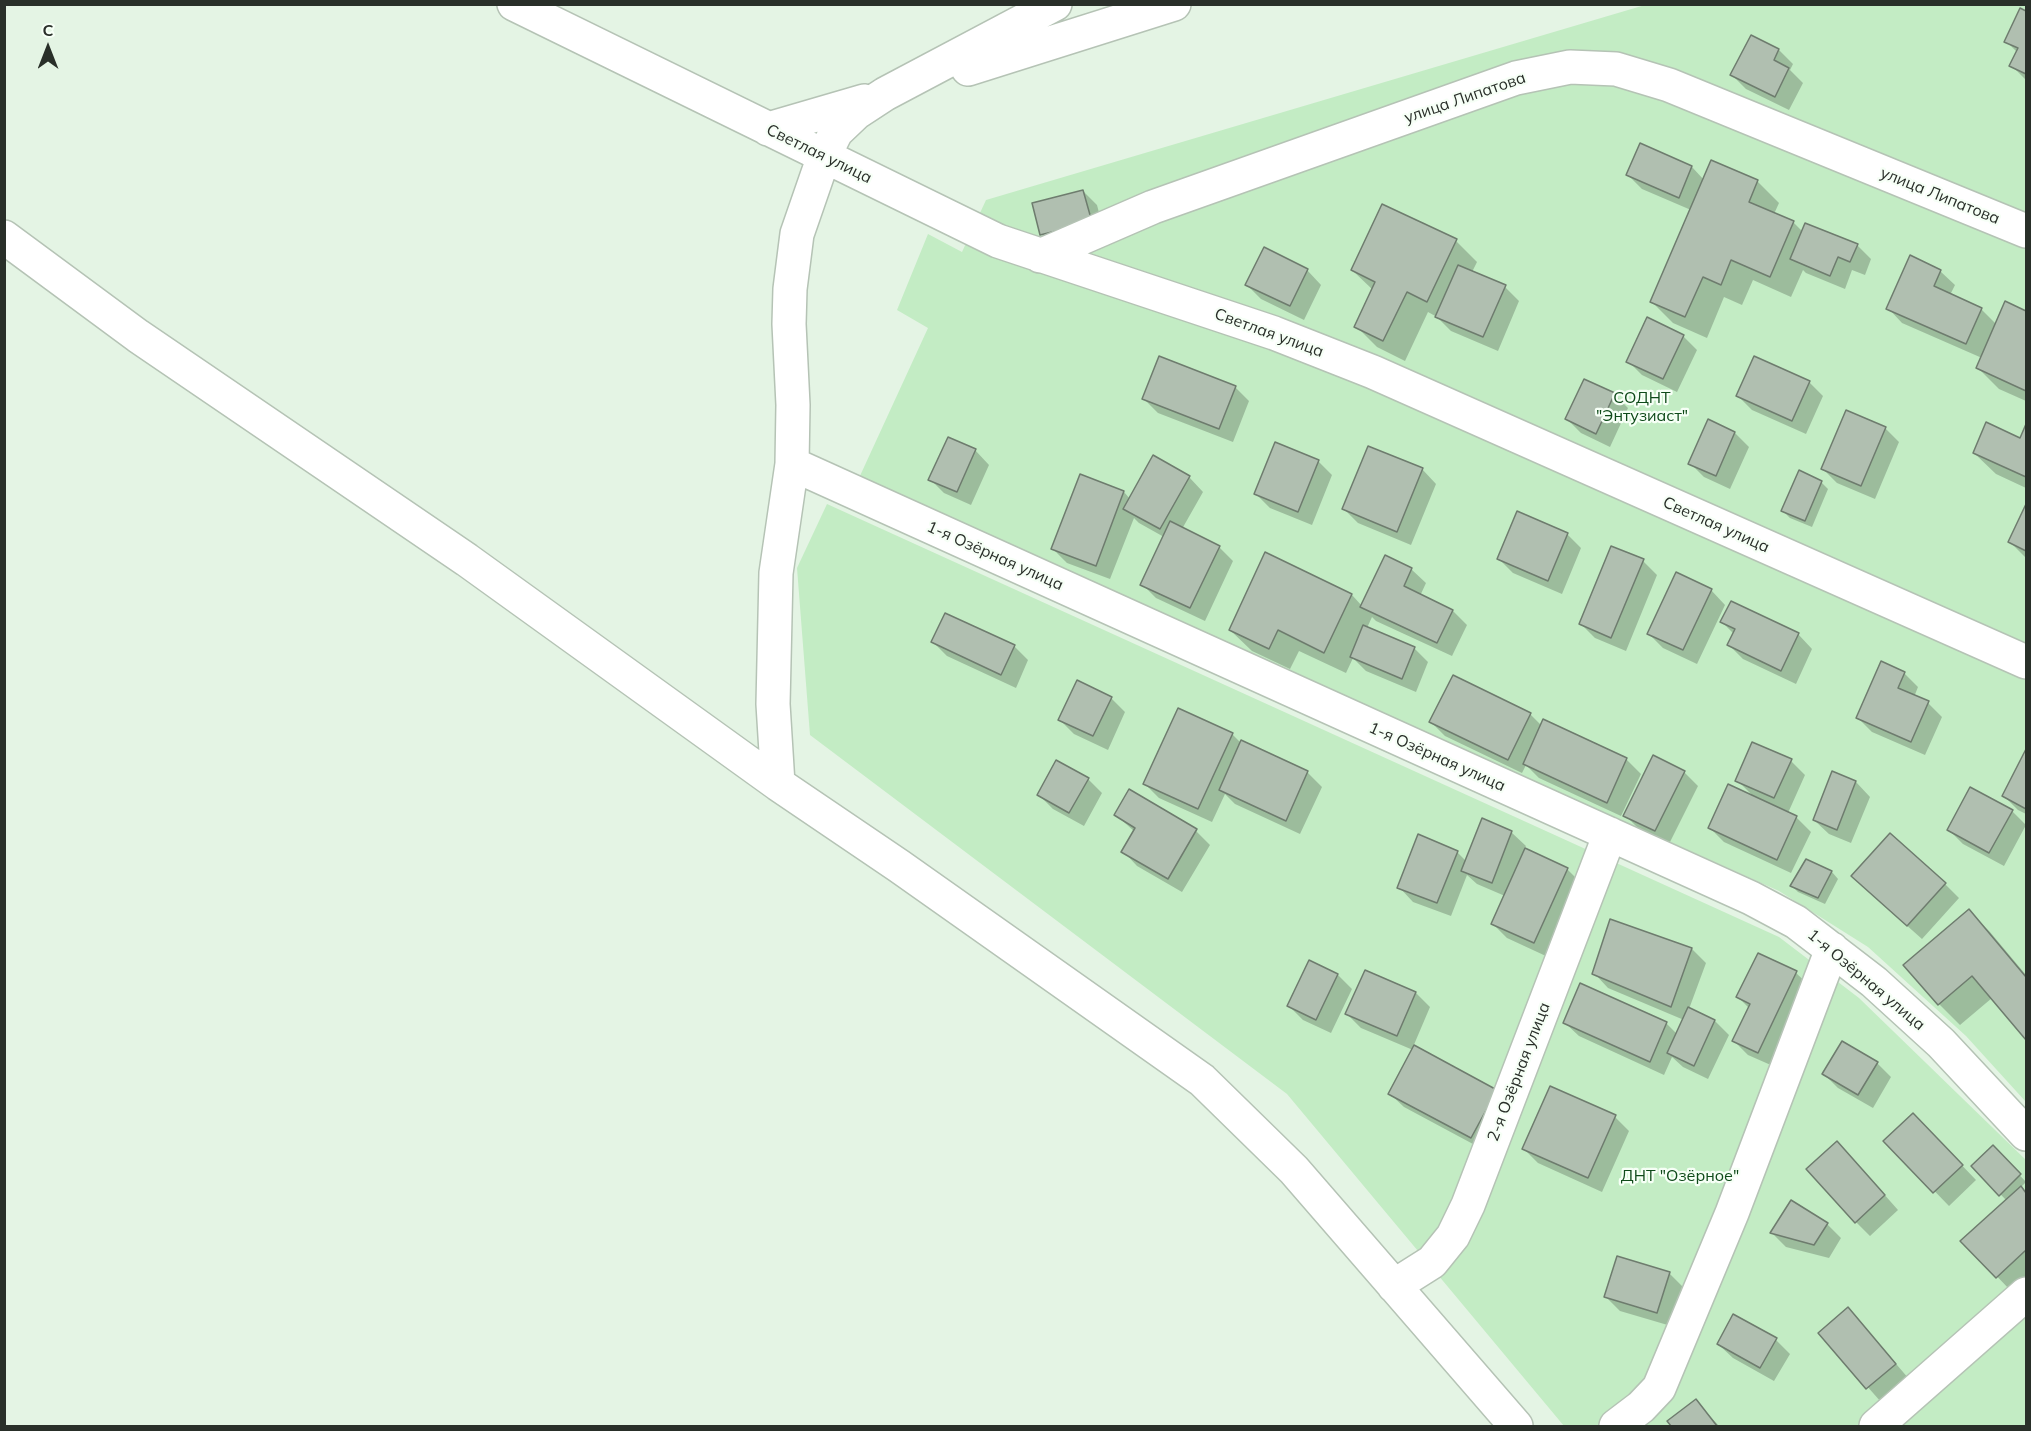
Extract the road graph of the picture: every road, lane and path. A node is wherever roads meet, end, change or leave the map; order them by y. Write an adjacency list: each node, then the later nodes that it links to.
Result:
1 (514, 4): 5 (street, Светлая улица)
2 (1055, 4): 4 (street)
3 (1174, 4): 4 (street)
4 (885, 94): 5 (street); 6 (street)
5 (768, 129): 6 (street, Светлая улица)
6 (824, 156): 9 (street, Светлая улица); 10 (street)
7 (2026, 231): 9 (street, улица Липатова)
8 (4, 237): 12 (street)
9 (1040, 256): 11 (street, Светлая улица)
10 (792, 464): 12 (street); 13 (street, 1-я Озёрная улица)
11 (2026, 662)
12 (778, 784): 16 (street)
13 (1610, 834): 14 (street, 1-я Озёрная улица); 16 (street, 2-я Озёрная улица)
14 (1832, 949): 15 (street, 1-я Озёрная улица); 19 (street)
15 (2026, 1134)
16 (1394, 1286): 18 (street)
17 (2026, 1294): 20 (street)
18 (1516, 1426)
19 (1616, 1426)
20 (1876, 1426)

